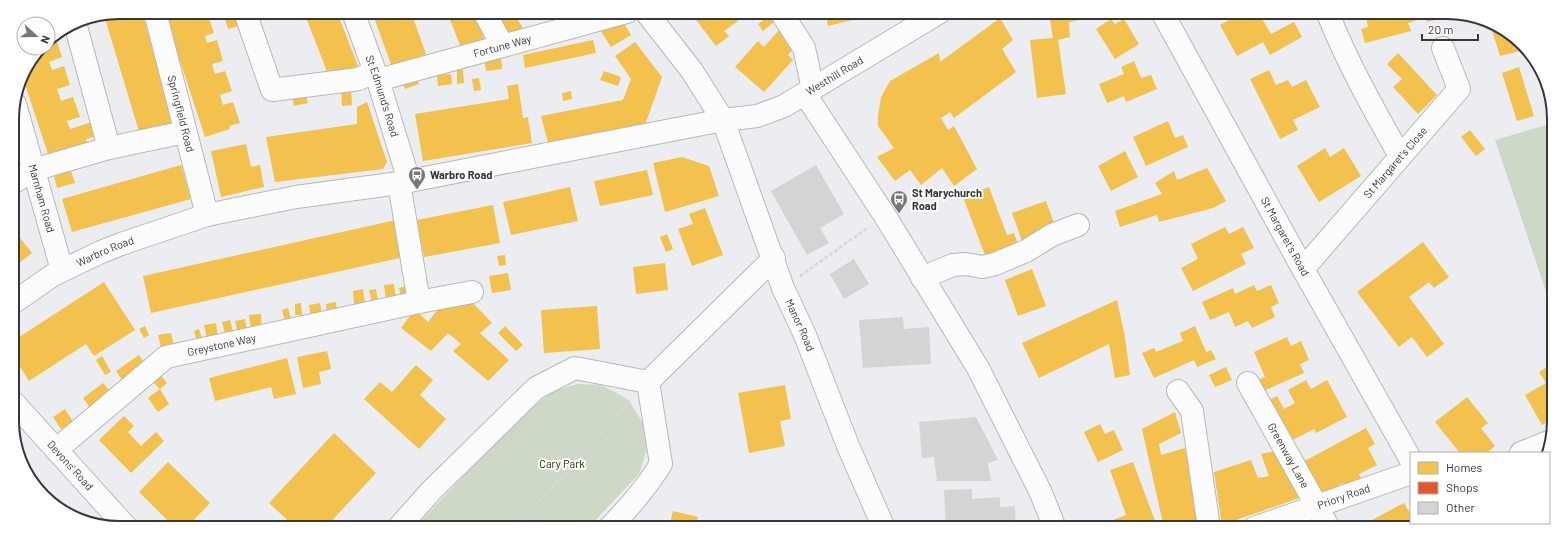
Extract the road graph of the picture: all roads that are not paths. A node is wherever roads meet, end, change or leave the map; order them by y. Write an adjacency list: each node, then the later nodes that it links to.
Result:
1 (157, 19): 18 (street, Springfield Road)
2 (247, 19): 14 (street, Fortune Way)
3 (356, 19): 14 (street, St Edmund's Road)
4 (488, 19): 12 (street)
5 (601, 19): 12 (street, Fortune Way)
6 (651, 19): 17 (street, Manor Road)
7 (785, 19): 15 (street)
8 (928, 19): 15 (street, Westhill Road)
9 (1166, 19): 27 (street, St Margaret's Road)
10 (1330, 19): 20 (street)
11 (76, 29): 19 (street)
12 (503, 46): 14 (street, Fortune Way)
13 (1443, 48): 20 (street, St Margaret's Close)
14 (376, 75): 23 (street, St Edmund's Road)
15 (809, 91): 17 (street, Westhill Road); 29 (street)
16 (19, 120): 21 (street, Marnham Road)
17 (723, 120): 23 (street, Warbro Road); 26 (street, Manor Road)
18 (185, 132): 19 (street); 24 (street, Springfield Road)
19 (109, 148): 21 (street)
20 (1400, 156): 27 (street, St Margaret's Close)
21 (32, 170): 22 (street); 28 (street, Marnham Road)
22 (19, 179)
23 (404, 182): 24 (street, Warbro Road); 32 (street)
24 (207, 215): 28 (street, Warbro Road)
25 (1078, 225): 29 (street)
26 (774, 258): 33 (street); 46 (street, Manor Road)
27 (1303, 269): 40 (street, St Margaret's Road)
28 (62, 270): 31 (street, Warbro Road)
29 (922, 278): 47 (street)
30 (472, 292): 32 (street, Greystone Way)
31 (19, 299)
32 (419, 302): 38 (street, Greystone Way)
33 (648, 382): 44 (street); 45 (street)
34 (1248, 383): 42 (street, Greenway Lane)
35 (1178, 391): 48 (street)
36 (19, 409): 38 (street, Devons' Road)
37 (1545, 443): 39 (street)
38 (56, 450): 43 (street, Devons' Road)
39 (1523, 452)
40 (1410, 458)
41 (1410, 473): 42 (street, Priory Road)
42 (1317, 505): 49 (street, Priory Road); 50 (street, Greenway Lane)
43 (121, 521)
44 (404, 521)
45 (616, 521)
46 (881, 521)
47 (1052, 521)
48 (1208, 521)
49 (1273, 521)
50 (1325, 521)

